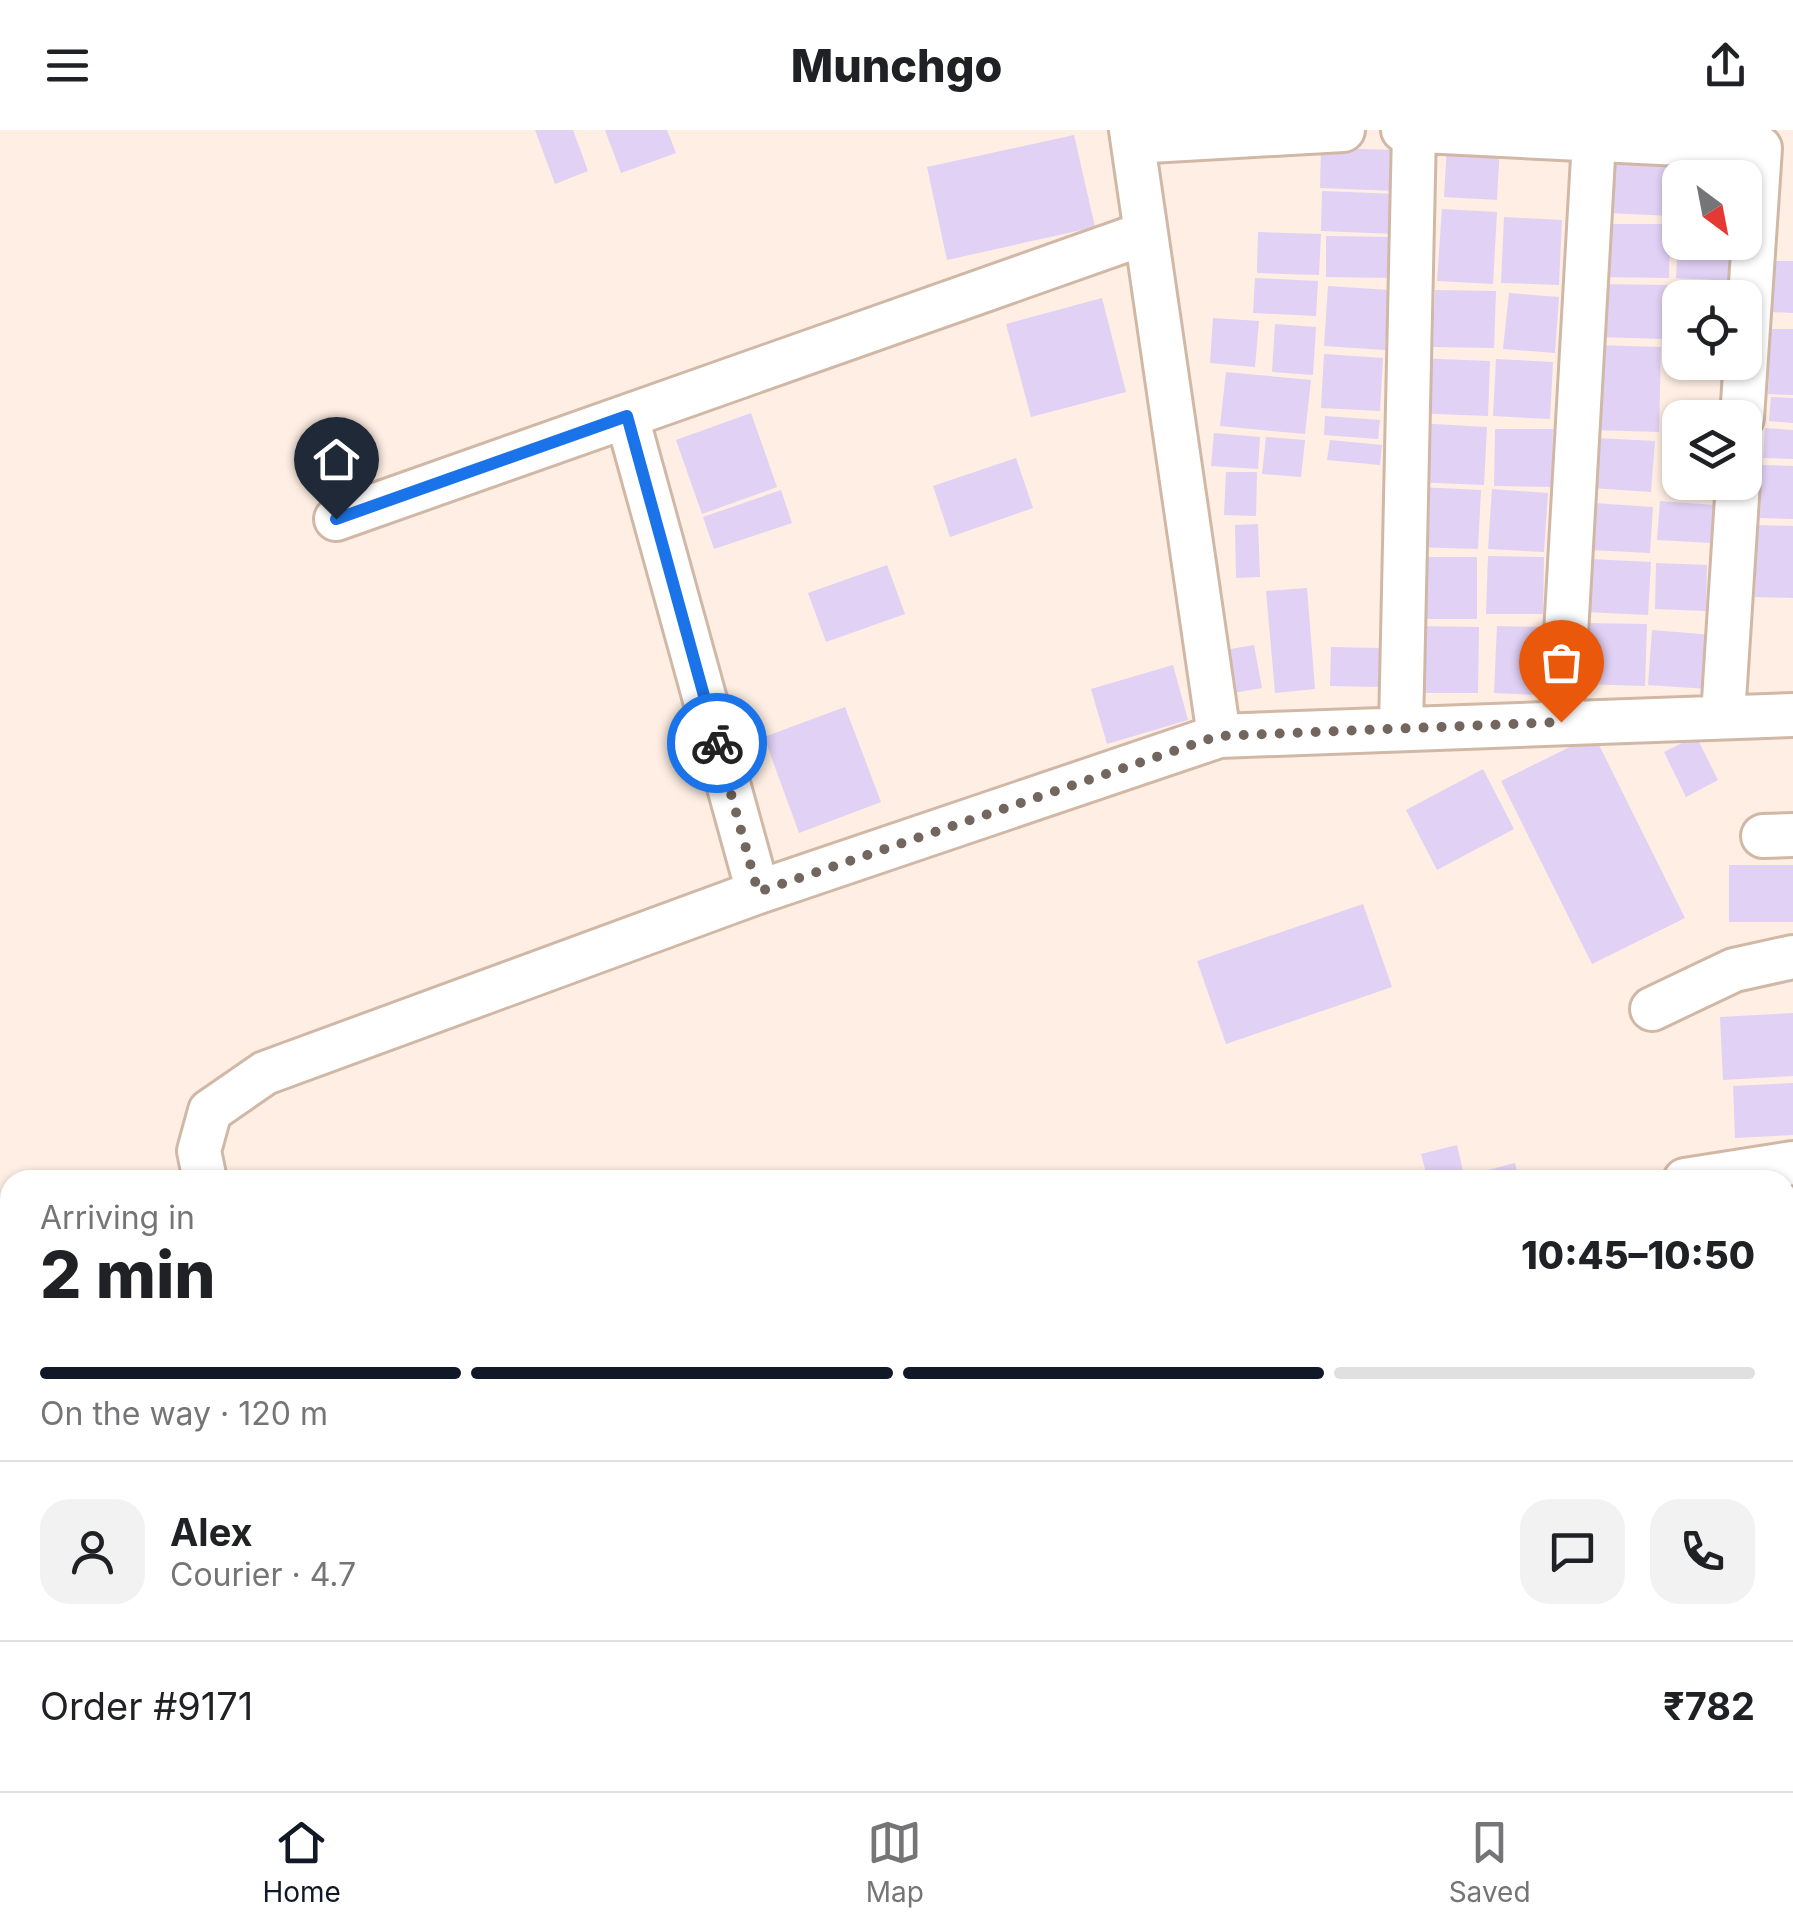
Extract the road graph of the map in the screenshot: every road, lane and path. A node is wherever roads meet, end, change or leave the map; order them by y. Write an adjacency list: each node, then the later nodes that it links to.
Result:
1 (1343, 130): 4 (street)
2 (1404, 130): 3 (street)
3 (1414, 130): 6 (street); 16 (street)
4 (1132, 136): 7 (street)
5 (1761, 139): 6 (street); 8 (street)
6 (1594, 140): 15 (street)
7 (1146, 233): 10 (street); 17 (street)
8 (1774, 240): 9 (street)
9 (1745, 400)
10 (627, 416): 12 (street); 18 (street)
11 (1737, 500): 14 (street)
12 (336, 519)
13 (1793, 715): 14 (street)
14 (1723, 716): 15 (street)
15 (1561, 722): 16 (street)
16 (1401, 728): 17 (street)
17 (1218, 736): 18 (street)
18 (758, 892): 22 (street)
19 (1793, 957): 20 (street)
20 (1652, 1009)
21 (1793, 1163): 23 (street)
22 (203, 1170)
23 (1749, 1170)

